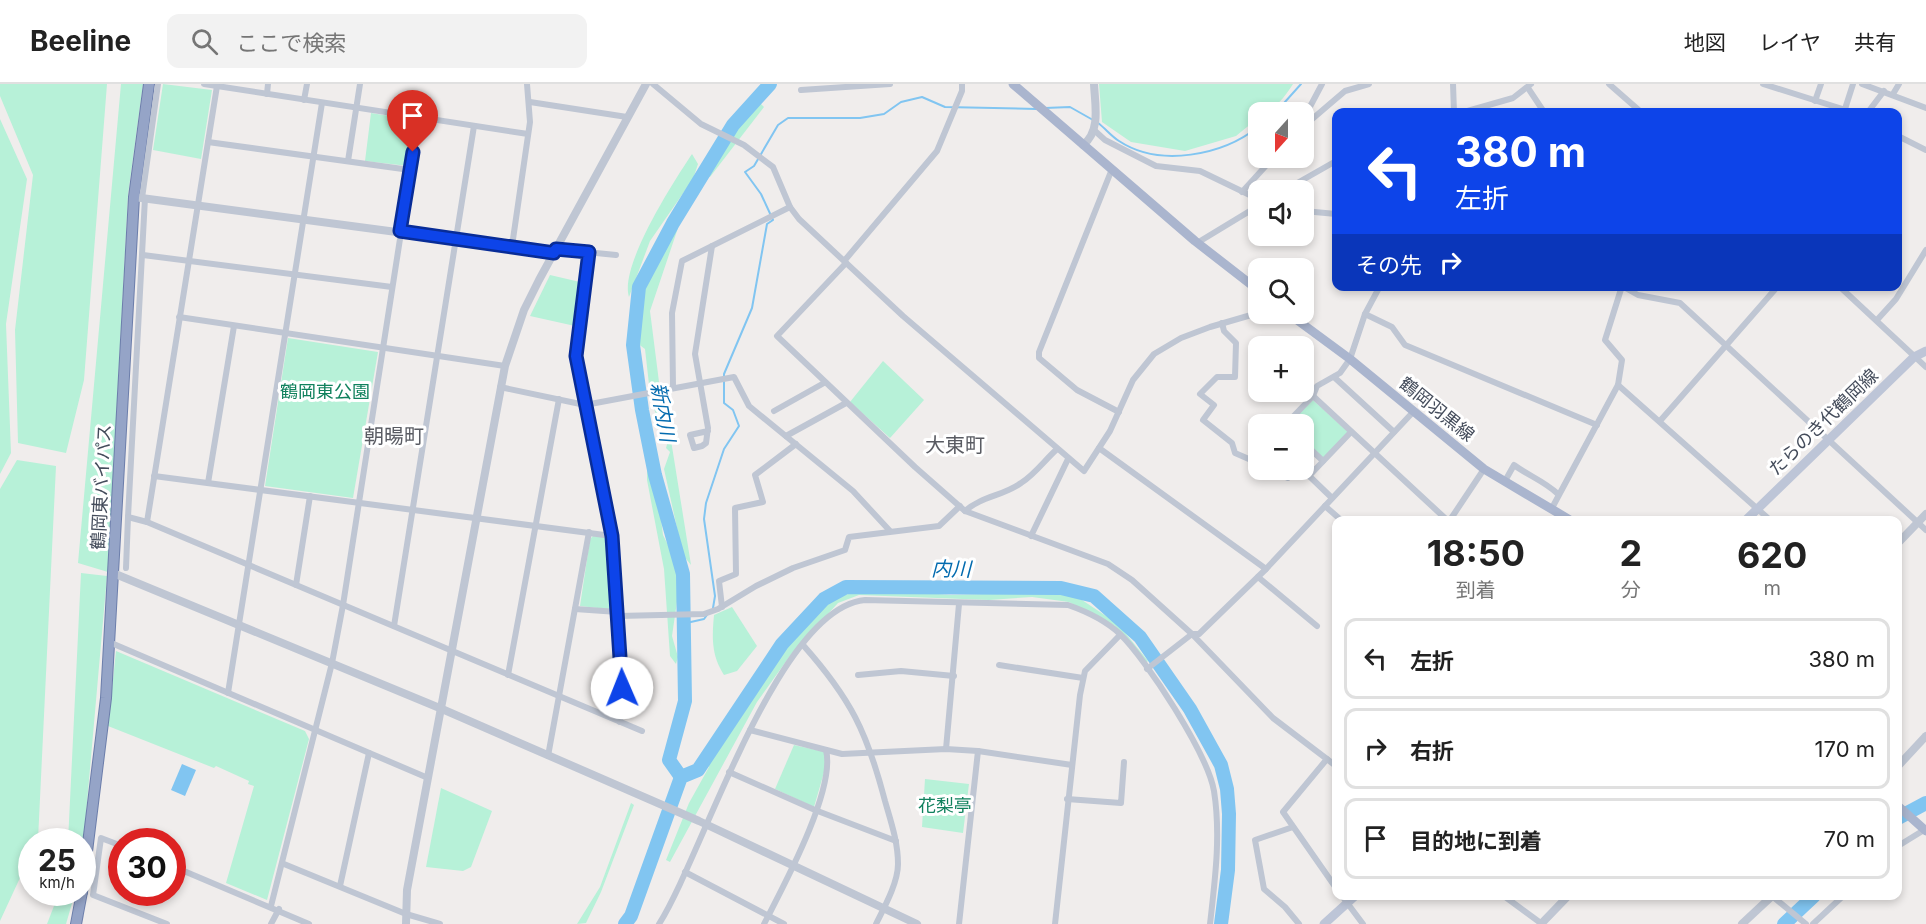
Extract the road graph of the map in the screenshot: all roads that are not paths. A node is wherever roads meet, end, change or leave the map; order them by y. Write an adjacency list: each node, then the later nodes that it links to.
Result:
1 (149, 84): 64 (highway, 鶴岡東バイパス)
2 (158, 84): 64 (street)
3 (204, 84): 23 (street)
4 (268, 84): 27 (street)
5 (307, 84): 29 (street)
6 (360, 84): 35 (street)
7 (527, 84): 31 (street)
8 (646, 84): 46 (street)
9 (653, 84): 66 (street)
10 (890, 84): 25 (street)
11 (962, 84): 82 (street)
12 (1094, 84): 49 (street)
13 (1322, 84): 32 (street)
14 (1369, 84): 47 (street)
15 (1453, 84): 36 (street)
16 (1609, 84): 40 (street)
17 (1764, 84): 30 (street)
18 (1821, 84): 30 (street)
19 (1853, 84): 42 (street)
20 (1862, 84): 26 (street)
21 (1899, 84): 28 (street)
22 (1018, 85): 53 (main road)
23 (217, 86): 27 (street); 52 (street)
24 (1529, 86): 34 (street); 39 (street)
25 (801, 90)
26 (1884, 91): 28 (street); 43 (street)
27 (267, 94): 29 (street)
28 (1893, 94): 44 (street)
29 (304, 100): 33 (street)
30 (1815, 101): 41 (street)
31 (530, 102): 46 (street); 50 (street)
32 (1312, 102)
33 (322, 103): 35 (street); 55 (street)
34 (1496, 103): 37 (street); 38 (street)
35 (356, 108): 45 (street); 56 (street)
36 (1455, 108)
37 (1478, 108)
38 (1497, 108)
39 (1542, 108)
40 (1636, 108)
41 (1835, 108)
42 (1845, 108)
43 (1871, 108)
44 (1926, 108)
45 (418, 117): 48 (street); 60 (street)
46 (627, 117): 77 (street)
47 (1314, 117)
48 (474, 126): 50 (street); 72 (street)
49 (1094, 130): 53 (street); 62 (street)
50 (528, 135): 74 (street)
51 (1902, 138): 54 (street)
52 (208, 142): 55 (street); 65 (street)
53 (1083, 145): 59 (main road)
54 (1926, 150)
55 (313, 156): 56 (street); 70 (street)
56 (348, 161): 60 (street)
57 (1332, 163): 61 (street)
58 (1264, 168): 62 (street)
59 (1112, 169): 73 (main road); 123 (street)
60 (410, 170): 71 (street)
61 (1303, 180)
62 (1242, 192): 63 (street)
63 (1248, 195)
64 (140, 197): 65 (street); 79 (street); 177 (highway, 鶴岡東バイパス)
65 (198, 204): 70 (street); 81 (street)
66 (790, 207): 75 (street); 82 (street)
67 (1248, 212): 73 (street)
68 (1314, 212): 69 (street)
69 (1332, 214)
70 (303, 219): 71 (street); 83 (street)
71 (400, 231): 72 (street); 85 (street)
72 (455, 238): 74 (street); 104 (street)
73 (1197, 243): 84 (main road)
74 (512, 246): 77 (street)
75 (712, 246): 110 (street); 114 (street)
76 (1926, 250): 86 (street)
77 (555, 251): 78 (street); 107 (street)
78 (589, 252): 80 (street); 120 (street)
79 (143, 255): 81 (street); 163 (street)
80 (616, 255)
81 (188, 261): 83 (street); 95 (street)
82 (845, 262): 111 (street); 134 (street)
83 (294, 274): 85 (street); 100 (street)
84 (1248, 282)
85 (392, 287): 102 (street)
86 (1902, 289)
87 (1377, 291): 93 (street)
88 (1620, 291): 112 (street)
89 (1631, 291): 101 (street)
90 (1774, 291): 101 (street)
91 (1845, 291): 96 (street)
92 (1901, 291): 96 (street)
93 (1365, 314): 106 (street); 126 (street)
94 (1248, 316): 97 (street)
95 (179, 317): 99 (street); 142 (street)
96 (1877, 320): 105 (street)
97 (1222, 323): 123 (street); 138 (street)
98 (1303, 324): 106 (main road, 鶴岡羽黒線)
99 (234, 326): 100 (street); 145 (street)
100 (285, 333): 102 (street); 146 (street)
101 (1725, 345): 125 (street); 131 (street)
102 (384, 348): 104 (street); 150 (street)
103 (1926, 351): 105 (main road, たらのき代鶴岡線)
104 (437, 356): 107 (street); 154 (street)
105 (1914, 357): 108 (street); 131 (main road, たらのき代鶴岡線)
106 (1350, 359): 109 (street); 122 (main road, 鶴岡羽黒線)
107 (505, 366): 113 (street)
108 (1926, 367)
109 (1334, 377): 115 (street); 129 (street)
110 (700, 383): 114 (street); 127 (street); 130 (street)
111 (824, 383): 119 (street); 121 (street)
112 (1618, 385): 125 (street); 126 (street)
113 (500, 387): 117 (street); 164 (street)
114 (670, 388): 120 (street)
115 (1314, 394)
116 (1314, 397): 128 (street)
117 (559, 399): 120 (street); 167 (street)
118 (1307, 402): 124 (street)
119 (846, 403): 130 (street); 152 (street)
120 (585, 405): 171 (street)
121 (774, 411)
122 (1413, 411): 129 (street); 140 (main road, 鶴岡羽黒線)
123 (1119, 412): 133 (street)
124 (1296, 414)
125 (1660, 421): 155 (street)
126 (1597, 425): 147 (street)
127 (708, 431)
128 (1351, 432): 136 (street); 139 (street)
129 (1394, 432): 136 (street)
130 (786, 436): 132 (street)
131 (1829, 440): 155 (main road, たらのき代鶴岡線); 166 (street)
132 (796, 444): 169 (street); 182 (street)
133 (1099, 448): 137 (street); 176 (street)
134 (1056, 450): 137 (street); 152 (street)
135 (1314, 452): 139 (street)
136 (1374, 453): 149 (street); 158 (street)
137 (1068, 459): 172 (street)
138 (1248, 459)
139 (1323, 461): 141 (street)
140 (1484, 468): 144 (main road, 鶴岡羽黒線); 159 (street)
141 (1314, 471)
142 (154, 476): 145 (street); 165 (street)
143 (1313, 480): 149 (street)
144 (1505, 481): 147 (street); 153 (main road, 鶴岡羽黒線)
145 (208, 483): 146 (street)
146 (260, 489): 148 (street); 174 (street)
147 (1558, 494): 153 (street)
148 (310, 496): 150 (street); 179 (street)
149 (1332, 498): 151 (street)
150 (358, 502): 154 (street); 181 (street)
151 (1325, 506): 157 (street); 176 (street)
152 (963, 508): 169 (street); 172 (street)
153 (1552, 508): 160 (main road, 鶴岡羽黒線)
154 (413, 509): 164 (street); 186 (street)
155 (1758, 509): 161 (main road, たらのき代鶴岡線); 162 (street)
156 (1926, 514): 166 (street)
157 (1336, 516)
158 (1445, 516)
159 (1452, 516)
160 (1564, 516)
161 (1750, 516)
162 (1766, 516)
163 (128, 518): 165 (street); 175 (street)
164 (476, 518): 167 (street); 192 (street)
165 (147, 522): 174 (street)
166 (1918, 522): 168 (street); 173 (street)
167 (536, 526): 170 (street); 196 (street)
168 (1926, 530)
169 (890, 531): 182 (street)
170 (589, 532): 171 (street); 183 (street)
171 (612, 536): 184 (street)
172 (1031, 536): 188 (street)
173 (1902, 539)
174 (248, 565): 179 (street); 185 (street)
175 (126, 568)
176 (1266, 569): 178 (street)
177 (113, 573): 185 (street); 190 (highway, 鶴岡東バイパス)
178 (1258, 577): 187 (street); 188 (street)
179 (296, 585): 181 (street)
180 (959, 604): 189 (street); 191 (street); 198 (street)
181 (343, 605): 186 (street); 193 (street)
182 (722, 607): 184 (street)
183 (575, 609): 184 (street); 201 (street)
184 (618, 614): 203 (street)
185 (237, 623): 193 (street); 200 (street)
186 (394, 626): 192 (street)
187 (1317, 626)
188 (1191, 634): 195 (street); 214 (street)
189 (1120, 635): 195 (street); 199 (street)
190 (109, 642): 200 (street); 226 (highway, 鶴岡東バイパス)
191 (803, 645): 205 (street); 210 (street)
192 (452, 651): 196 (street); 202 (street)
193 (332, 663): 202 (street); 204 (street)
194 (999, 665): 199 (street)
195 (1147, 669): 265 (street)
196 (508, 675): 201 (street)
197 (858, 675): 198 (street)
198 (954, 676): 208 (street)
199 (1083, 678): 218 (street)
200 (228, 693): 204 (street)
201 (560, 697): 203 (street); 213 (street)
202 (442, 709): 213 (street); 220 (street)
203 (620, 722): 206 (street)
204 (315, 730): 212 (street); 231 (street)
205 (750, 730): 209 (street); 219 (street)
206 (642, 731)
207 (1926, 735): 217 (street)
208 (946, 749): 210 (street); 211 (street)
209 (826, 750): 210 (street); 222 (street)
210 (872, 751): 229 (street)
211 (978, 751): 218 (street); 263 (street)
212 (369, 753): 220 (street); 236 (street)
213 (548, 756): 224 (street)
214 (1328, 759): 216 (street); 225 (street)
215 (1124, 762): 221 (street)
216 (1332, 762)
217 (1902, 762)
218 (1072, 765): 221 (street)
219 (729, 771): 222 (street); 224 (street)
220 (428, 778): 250 (street)
221 (1067, 799): 264 (street)
222 (815, 810): 229 (street); 232 (street)
223 (1902, 810): 227 (main road)
224 (702, 822): 232 (street); 234 (street)
225 (1293, 827): 235 (street); 266 (street)
226 (91, 828)
227 (1923, 829): 230 (street)
228 (108, 841): 244 (street)
229 (896, 841): 248 (street)
230 (1902, 843)
231 (284, 864): 236 (street); 247 (street)
232 (795, 866): 248 (street); 251 (street)
233 (186, 872): 247 (street)
234 (685, 872): 251 (street); 252 (street)
235 (1332, 882)
236 (340, 886): 250 (street)
237 (1344, 900): 267 (main road)
238 (1346, 900): 268 (street)
239 (1509, 900): 269 (street)
240 (1564, 900): 269 (street)
241 (1770, 900): 270 (street)
242 (1778, 900): 271 (street)
243 (1839, 900): 272 (street)
244 (108, 901)
245 (79, 906): 253 (highway, 鶴岡東バイパス)
246 (121, 906): 254 (street)
247 (272, 906): 249 (street)
248 (884, 908): 261 (street); 262 (street)
249 (279, 909): 255 (street); 256 (street)
250 (406, 914): 257 (street); 258 (street)
251 (768, 916): 259 (street); 260 (street)
252 (663, 923)
253 (76, 924)
254 (167, 924)
255 (271, 924)
256 (309, 924)
257 (405, 924)
258 (440, 924)
259 (764, 924)
260 (784, 924)
261 (876, 924)
262 (918, 924)
263 (959, 924)
264 (1055, 924)
265 (1210, 924)
266 (1299, 924)
267 (1324, 924)
268 (1363, 924)
269 (1541, 924)
270 (1742, 924)
271 (1806, 924)
272 (1814, 924)

